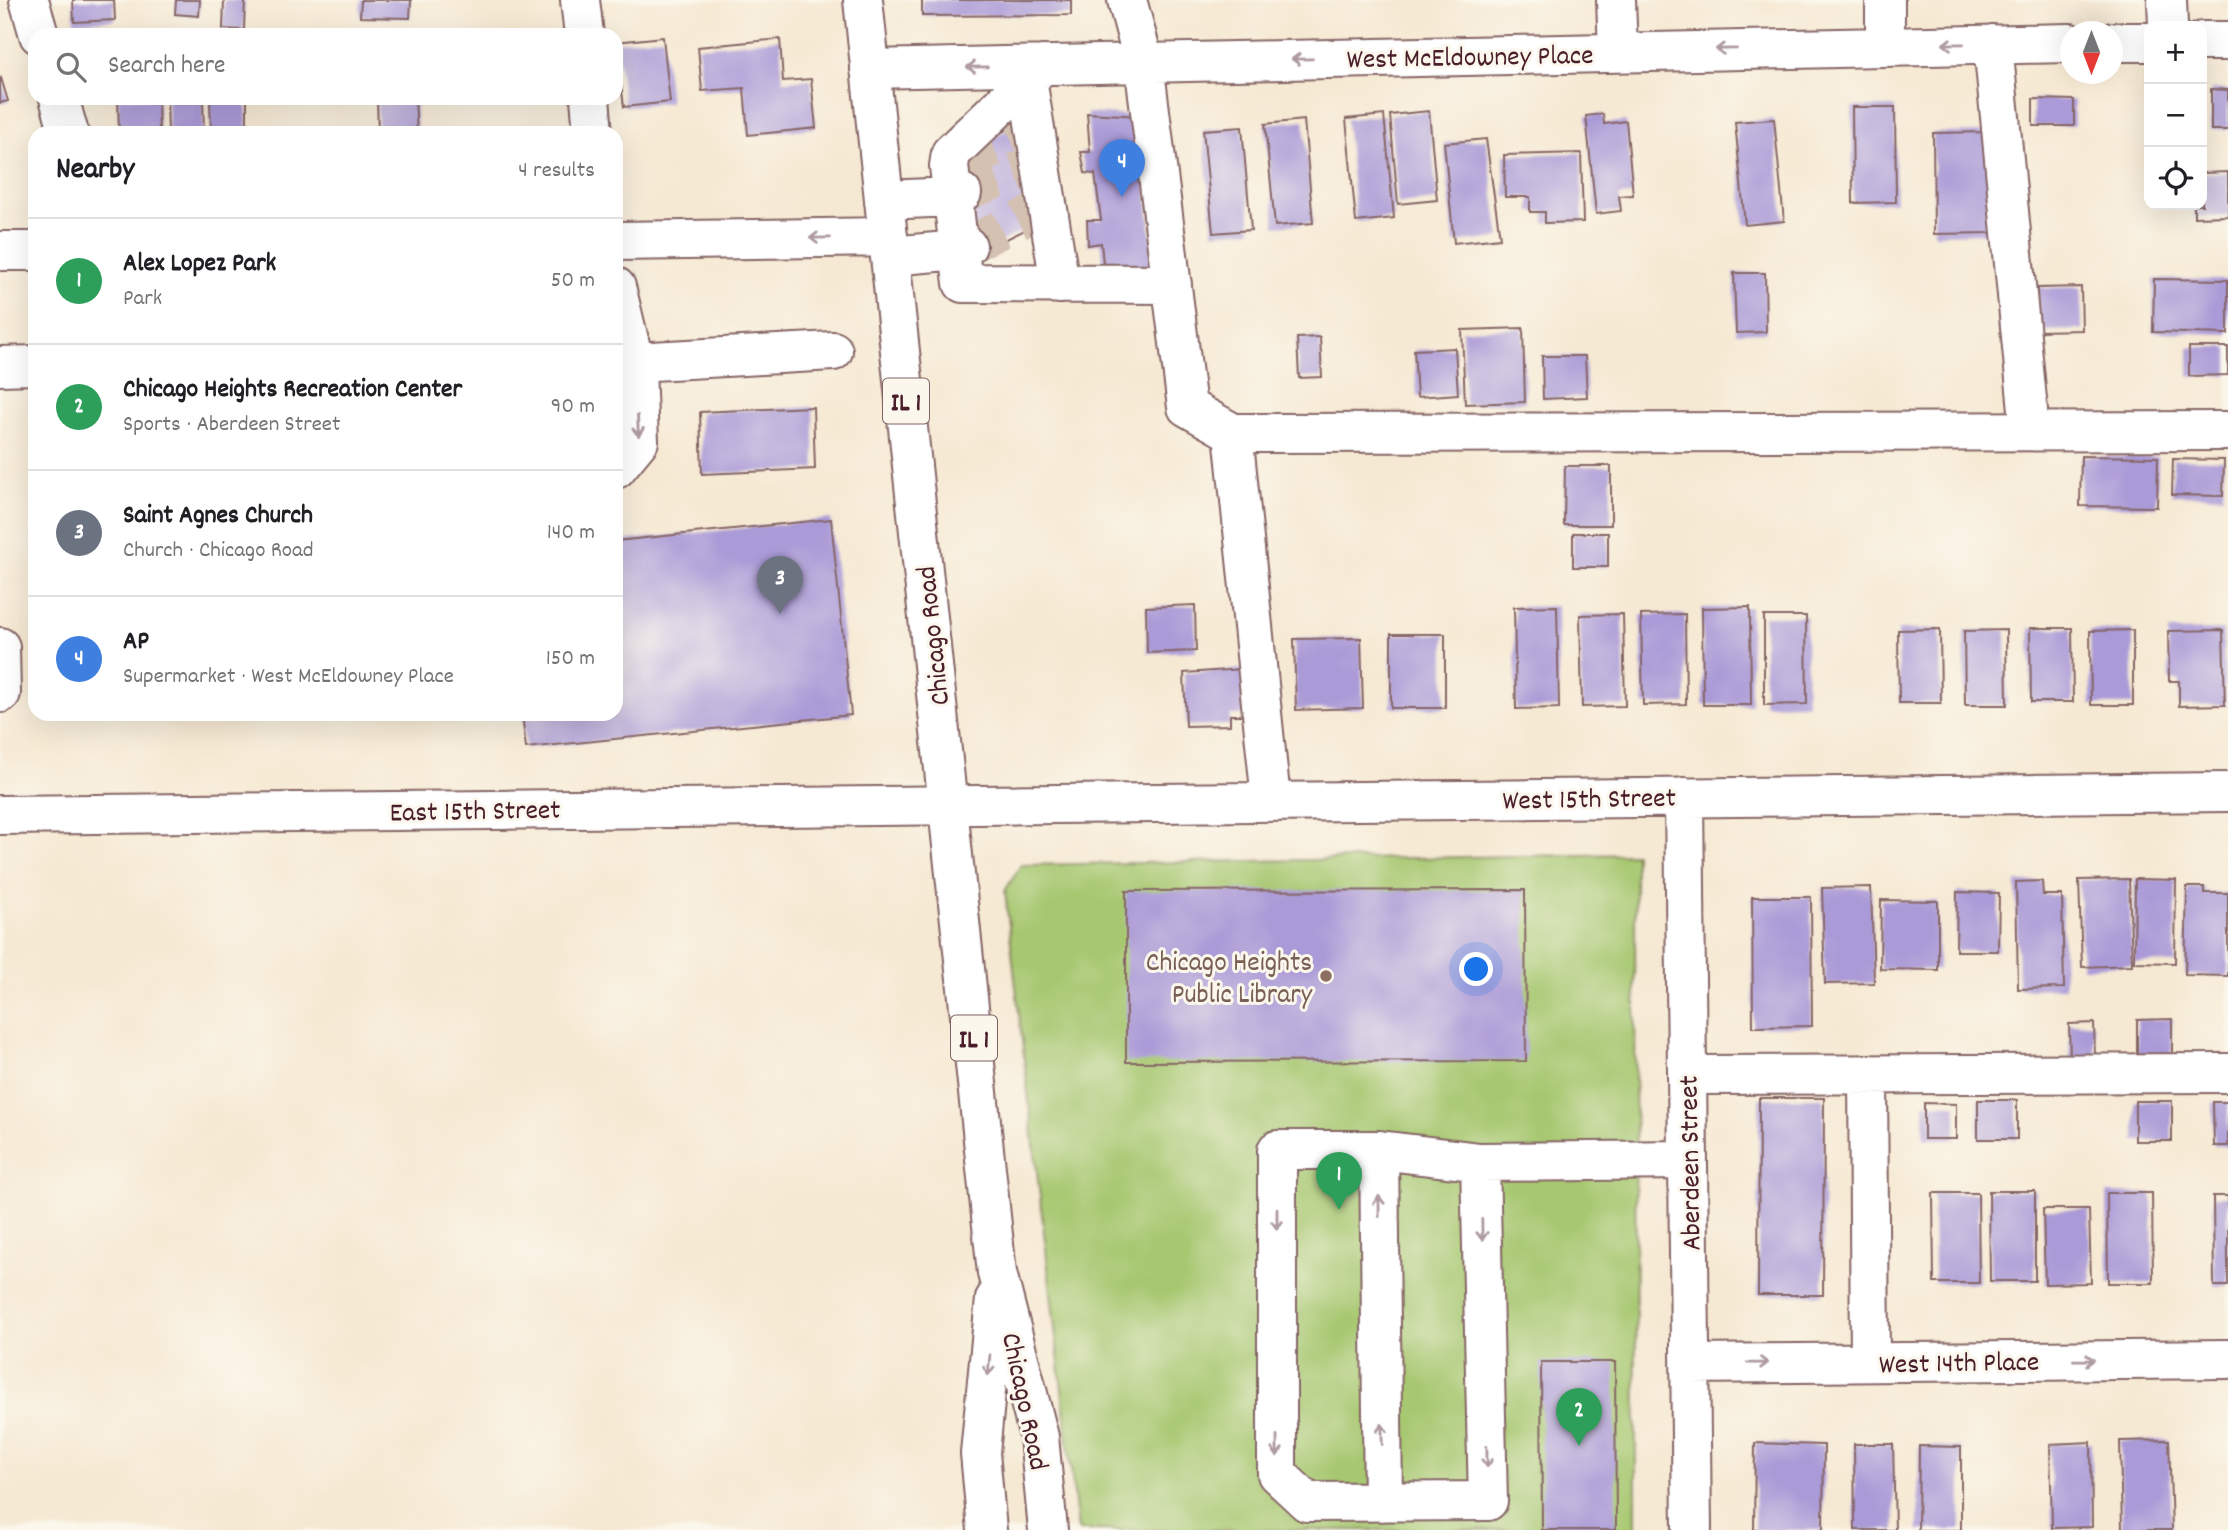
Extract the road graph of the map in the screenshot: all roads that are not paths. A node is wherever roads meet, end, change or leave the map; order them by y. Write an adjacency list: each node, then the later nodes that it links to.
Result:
1 (29, 0): 9 (street)
2 (580, 0): 10 (street)
3 (863, 0): 20 (street, Chicago Road / IL 1)
4 (1127, 0): 19 (street)
5 (1616, 0): 18 (street)
6 (1885, 0): 17 (street)
7 (2167, 0): 8 (street)
8 (2168, 21)
9 (37, 28)
10 (583, 28)
11 (2207, 41): 12 (street)
12 (2228, 41)
13 (2123, 42): 14 (street)
14 (2144, 42)
15 (2060, 43): 16 (street, West McEldowney Place)
16 (1993, 44): 17 (street, West McEldowney Place, one-way to 17); 40 (street)
17 (1885, 45): 18 (street, West McEldowney Place, one-way to 18)
18 (1618, 51): 19 (street, West McEldowney Place, one-way to 19)
19 (1144, 63): 21 (street, West McEldowney Place); 34 (street)
20 (870, 69): 21 (street, West McEldowney Place, one-way to 20); 27 (street, Chicago Road / IL 1)
21 (1035, 72): 26 (street); 33 (street)
22 (61, 105): 24 (street)
23 (591, 105): 25 (street)
24 (67, 126)
25 (592, 126)
26 (956, 180): 27 (street); 30 (street)
27 (884, 200): 29 (street, Chicago Road / IL 1)
28 (623, 241): 29 (street, one-way to 28)
29 (889, 247): 30 (street); 48 (street, Chicago Road / IL 1)
30 (963, 248): 33 (street)
31 (0, 251): 32 (street)
32 (28, 251)
33 (1060, 284): 34 (street)
34 (1172, 284): 41 (street)
35 (833, 351): 36 (street)
36 (625, 363): 42 (street, one-way to 42)
37 (28, 365): 38 (street)
38 (0, 366)
39 (2228, 431): 40 (street)
40 (2030, 432): 41 (street)
41 (1233, 433): 47 (street)
42 (623, 460)
43 (0, 647): 44 (street)
44 (12, 692)
45 (2228, 792): 46 (street, West 15th Street)
46 (1684, 797): 47 (street, West 15th Street); 52 (street, Aberdeen Street)
47 (1270, 800): 48 (street, West 15th Street)
48 (949, 803): 49 (street, East 15th Street); 56 (street, Chicago Road / IL 1)
49 (0, 815)
50 (2228, 1073): 51 (street)
51 (1868, 1074): 52 (street); 58 (street)
52 (1687, 1075): 54 (street, Aberdeen Street)
53 (1379, 1150): 55 (street); 60 (street, one-way to 53); 60 (street, one-way to 60)
54 (1687, 1160): 55 (street); 59 (street, Aberdeen Street)
55 (1480, 1162): 60 (street, one-way to 60)
56 (998, 1273): 61 (street, Chicago Road / IL 1, one-way to 61); 62 (street, Chicago Road / IL 1)
57 (2228, 1359): 58 (street, West 14th Place, one-way to 57)
58 (1870, 1362): 59 (street, West 14th Place, one-way to 58)
59 (1690, 1364): 63 (street, Aberdeen Street)
60 (1382, 1502)
61 (987, 1530)
62 (1048, 1530)
63 (1692, 1530)

